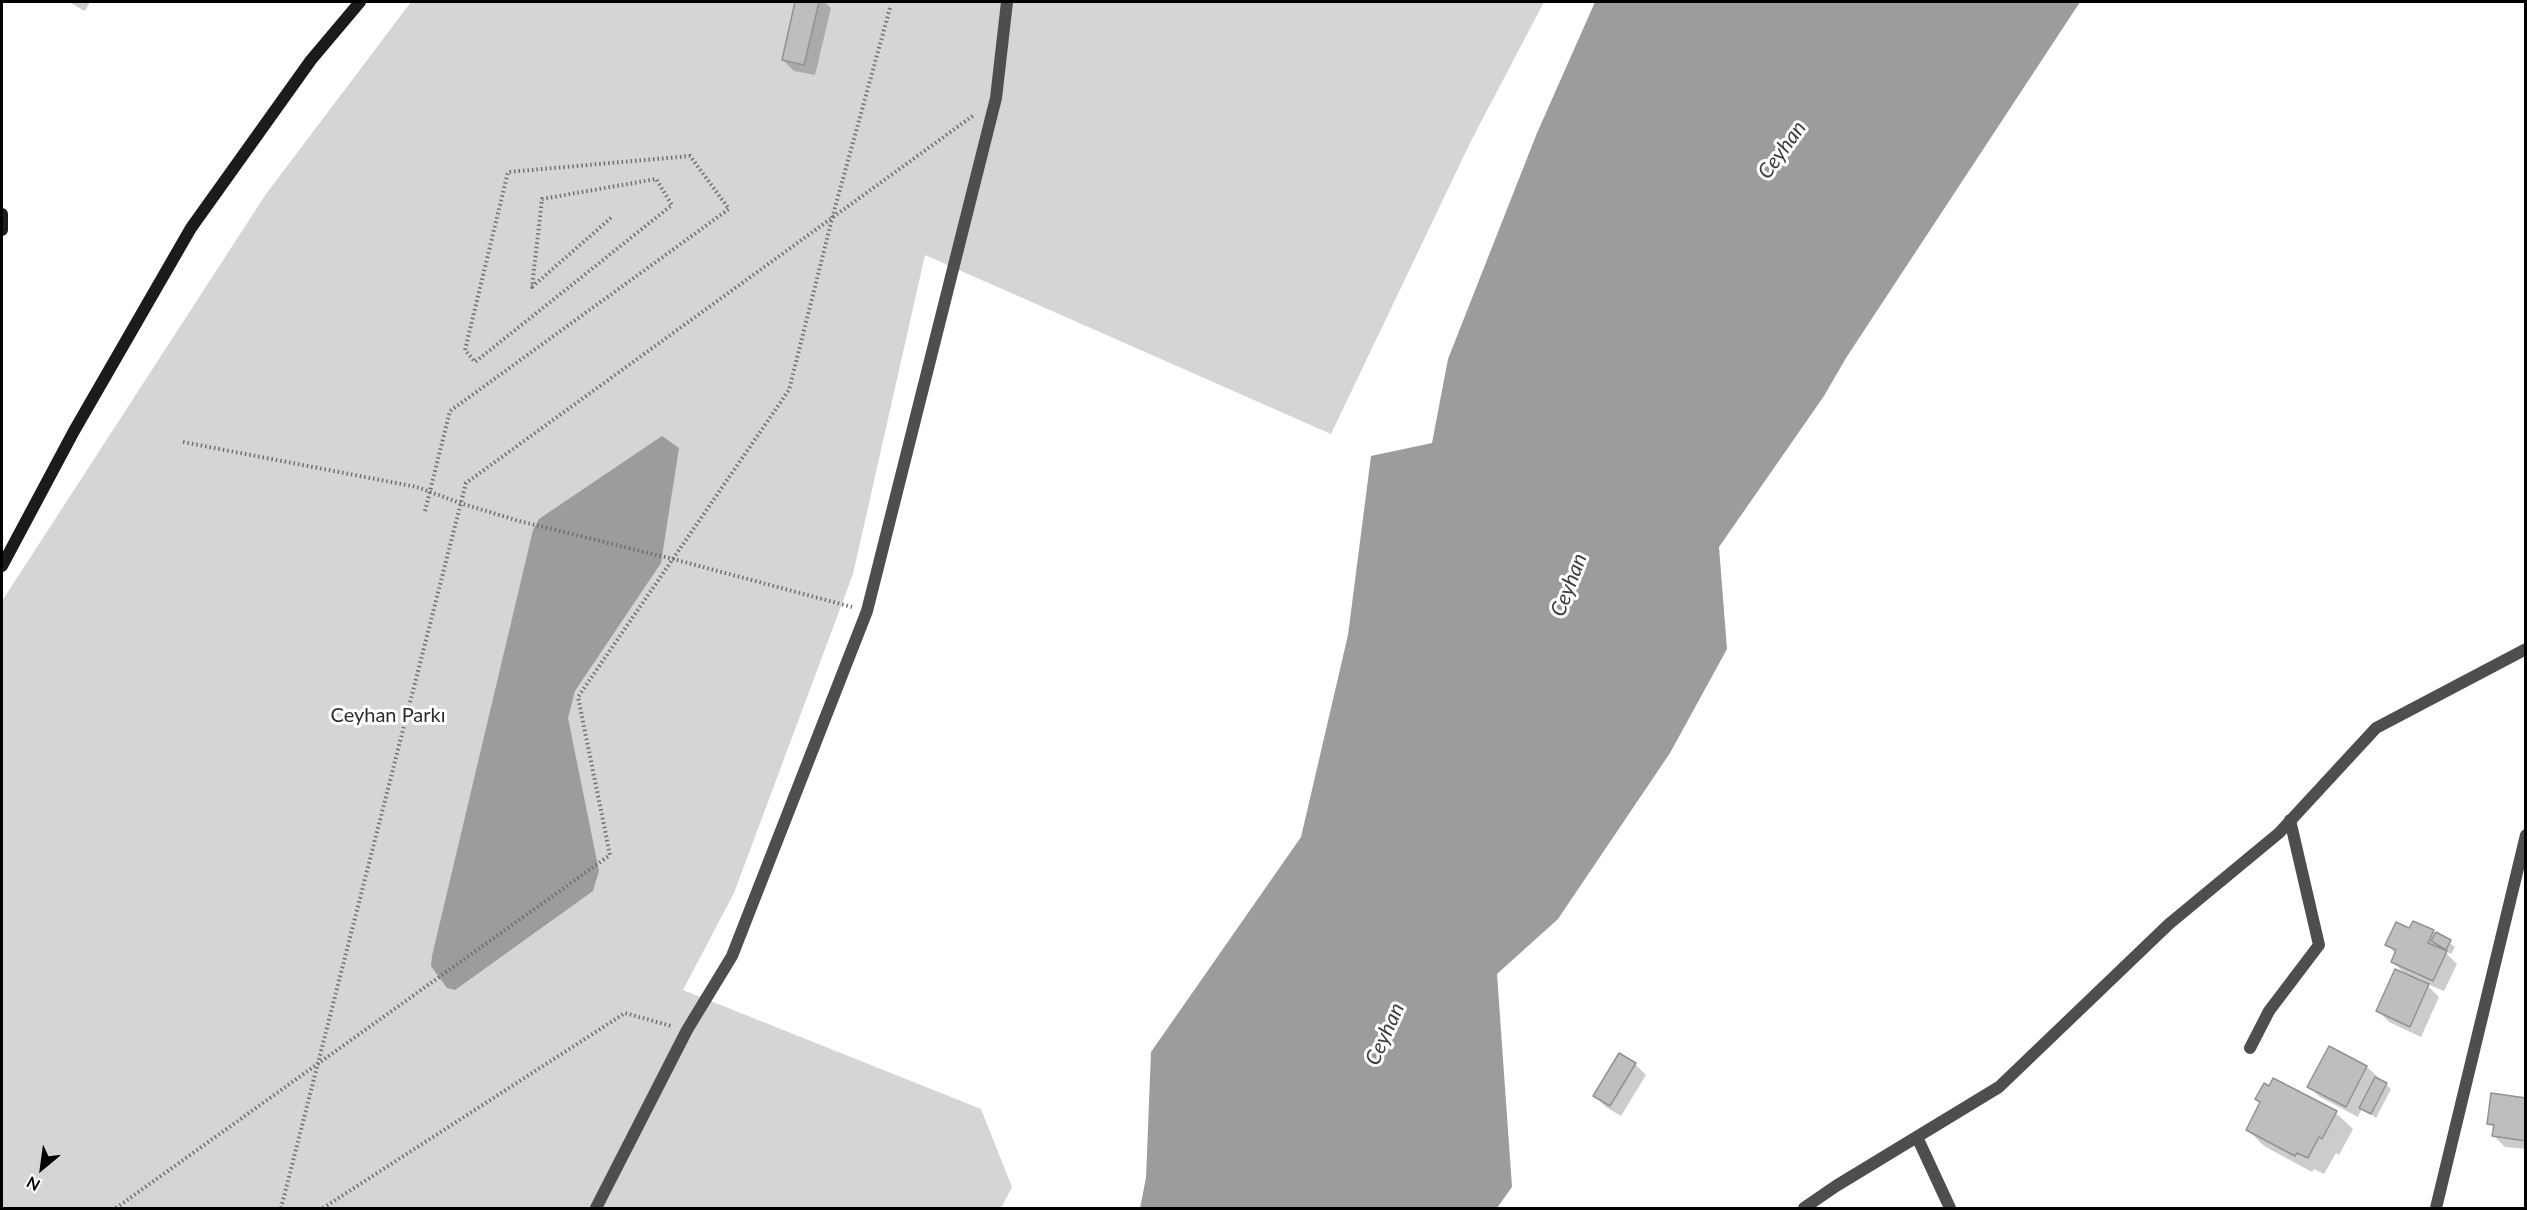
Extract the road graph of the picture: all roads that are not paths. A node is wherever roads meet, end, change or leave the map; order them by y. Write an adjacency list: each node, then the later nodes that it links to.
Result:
1 (360, 2): 5 (street)
2 (1007, 2): 11 (street)
3 (2, 214): 4 (street)
4 (2, 230)
5 (2, 566)
6 (2526, 649): 7 (street)
7 (2290, 820): 9 (street); 10 (street)
8 (2526, 835): 14 (street)
9 (2250, 1048)
10 (1917, 1137): 12 (street); 13 (street)
11 (596, 1209)
12 (1804, 1209)
13 (1950, 1209)
14 (2436, 1209)

